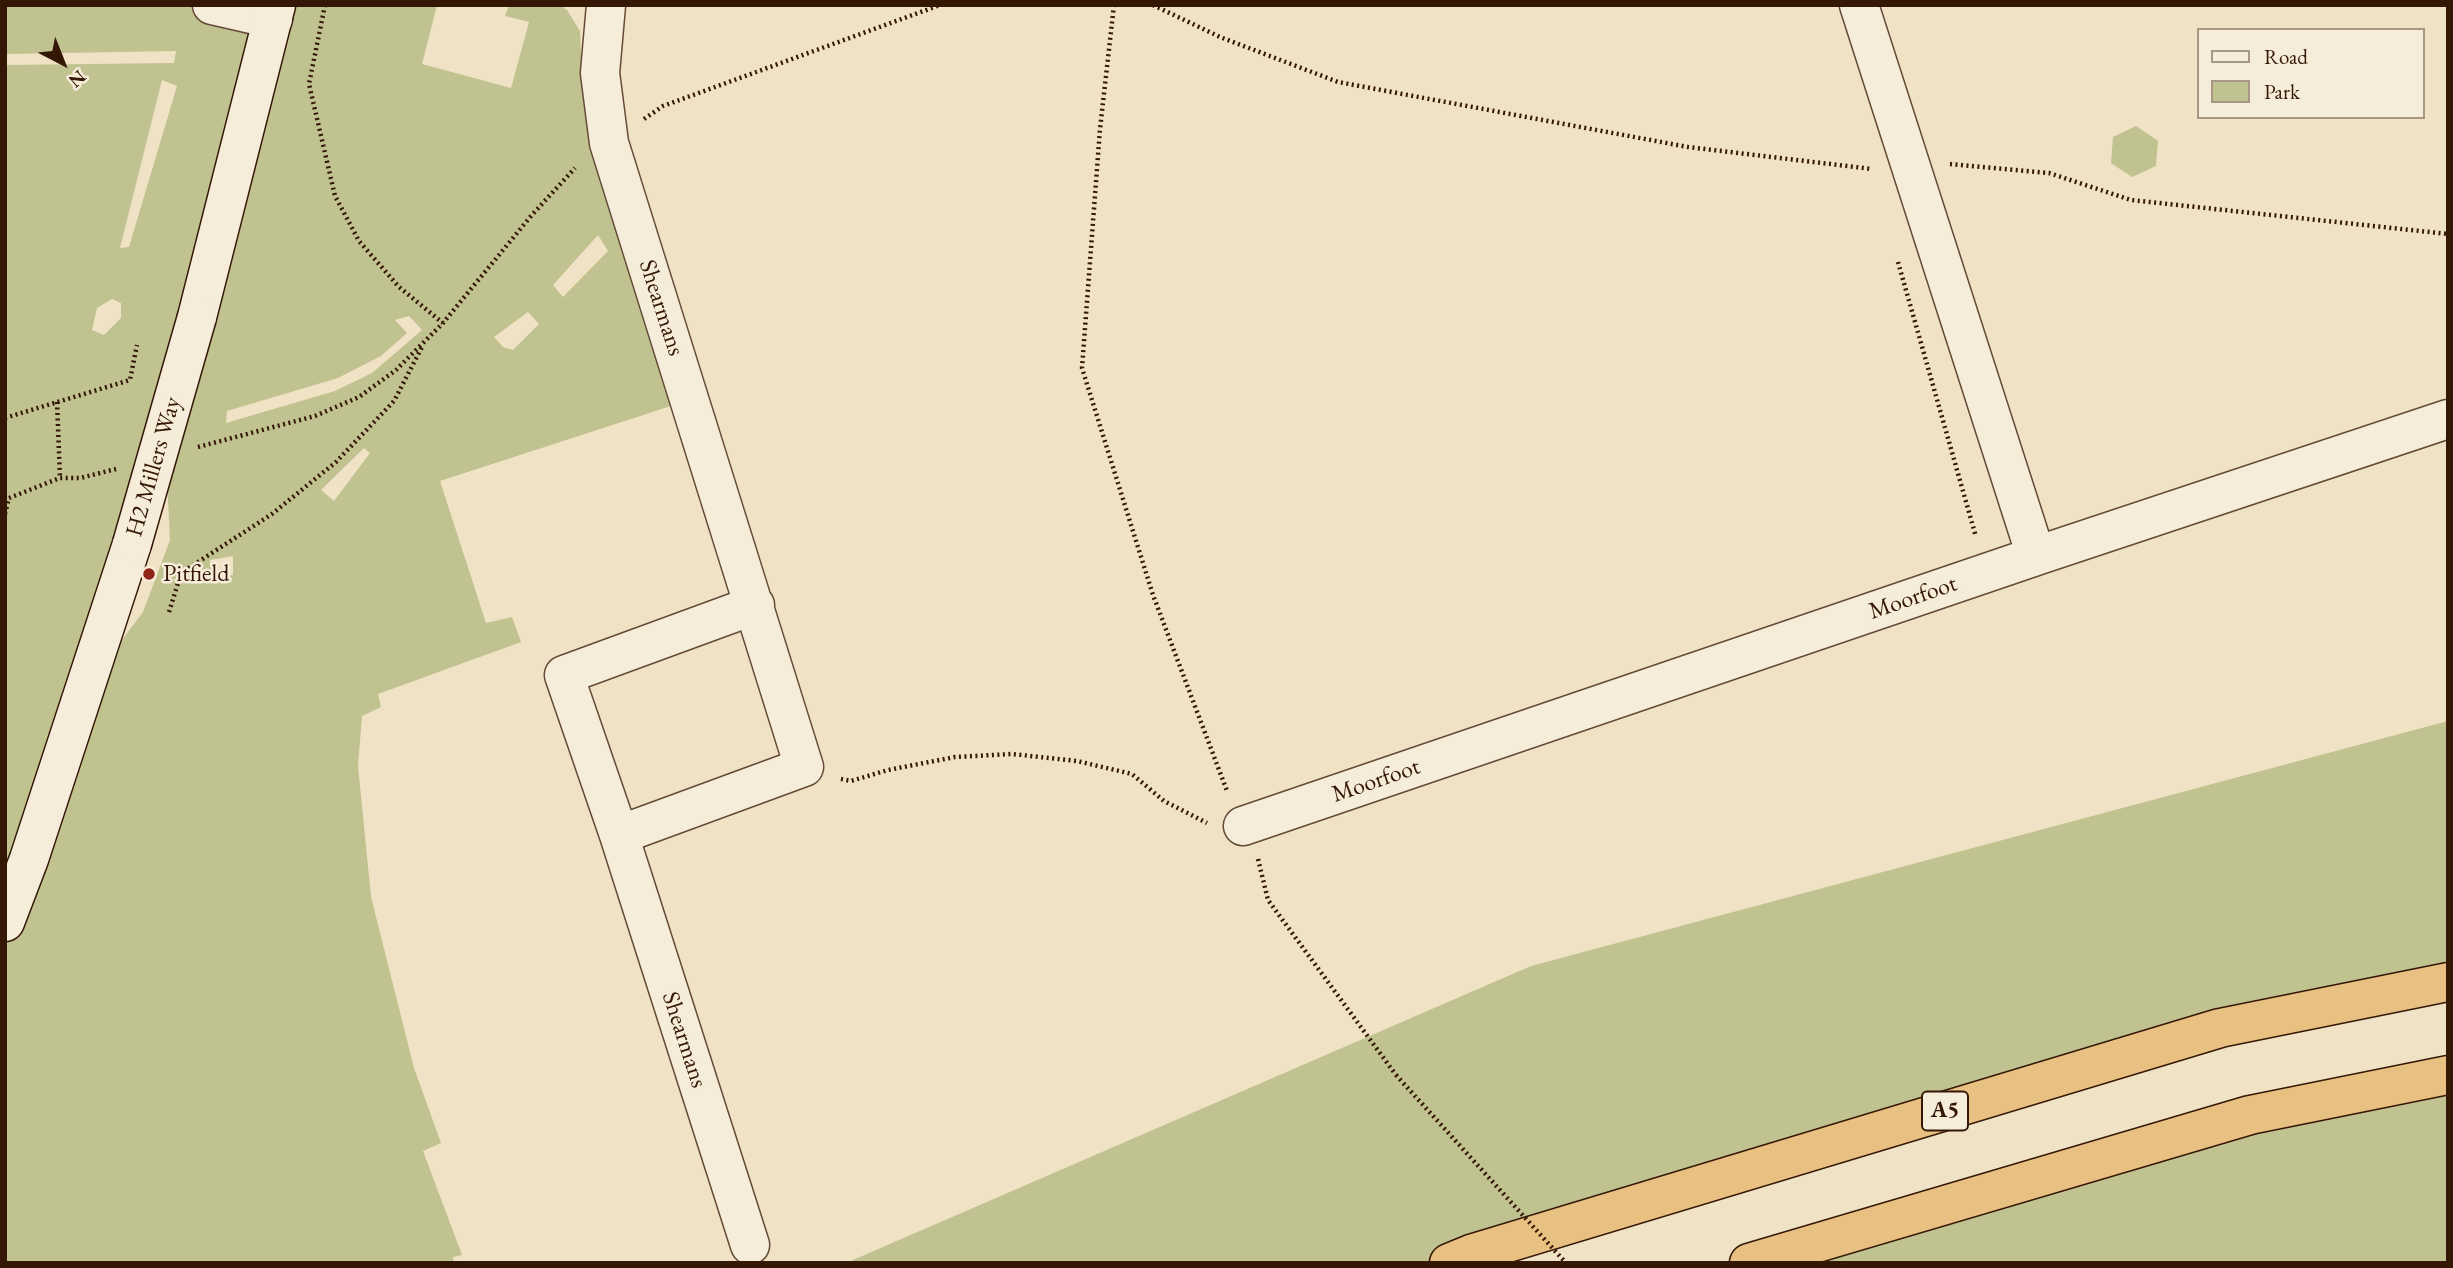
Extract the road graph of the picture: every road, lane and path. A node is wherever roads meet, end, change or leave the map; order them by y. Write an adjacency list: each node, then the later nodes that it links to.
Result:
1 (212, 5): 8 (street)
2 (325, 5): 16 (path)
3 (606, 5): 9 (street, Shearmans)
4 (940, 5): 9 (path)
5 (1114, 5): 32 (path)
6 (1153, 5): 12 (path)
7 (1859, 5): 11 (street)
8 (274, 12): 34 (street, H2 Millers Way, bridge)
9 (608, 143): 16 (path); 29 (street, Shearmans)
10 (1867, 156): 12 (path)
11 (1910, 164): 12 (path); 14 (path); 28 (street)
12 (1871, 169): 13 (path)
13 (1875, 182)
14 (2448, 234)
15 (1894, 250): 27 (path)
16 (443, 323): 22 (path)
17 (425, 341): 30 (path)
18 (137, 345): 19 (path)
19 (57, 402): 20 (path); 24 (path)
20 (5, 418)
21 (2448, 419): 28 (street, Moorfoot)
22 (193, 448)
23 (128, 465): 24 (path)
24 (60, 478): 25 (path)
25 (7, 495): 26 (path)
26 (5, 514)
27 (1978, 546)
28 (2036, 555): 32 (street, Moorfoot)
29 (755, 605): 33 (street, Shearmans); 33 (street, Shearmans)
30 (169, 612)
31 (838, 777): 32 (path)
32 (1230, 828): 39 (path, bridge)
33 (619, 835): 37 (street, Shearmans)
34 (5, 922)
35 (2448, 982): 38 (highway, A5)
36 (2448, 1075): 40 (highway)
37 (750, 1245)
38 (1449, 1263)
39 (1566, 1263)
40 (1749, 1263)

